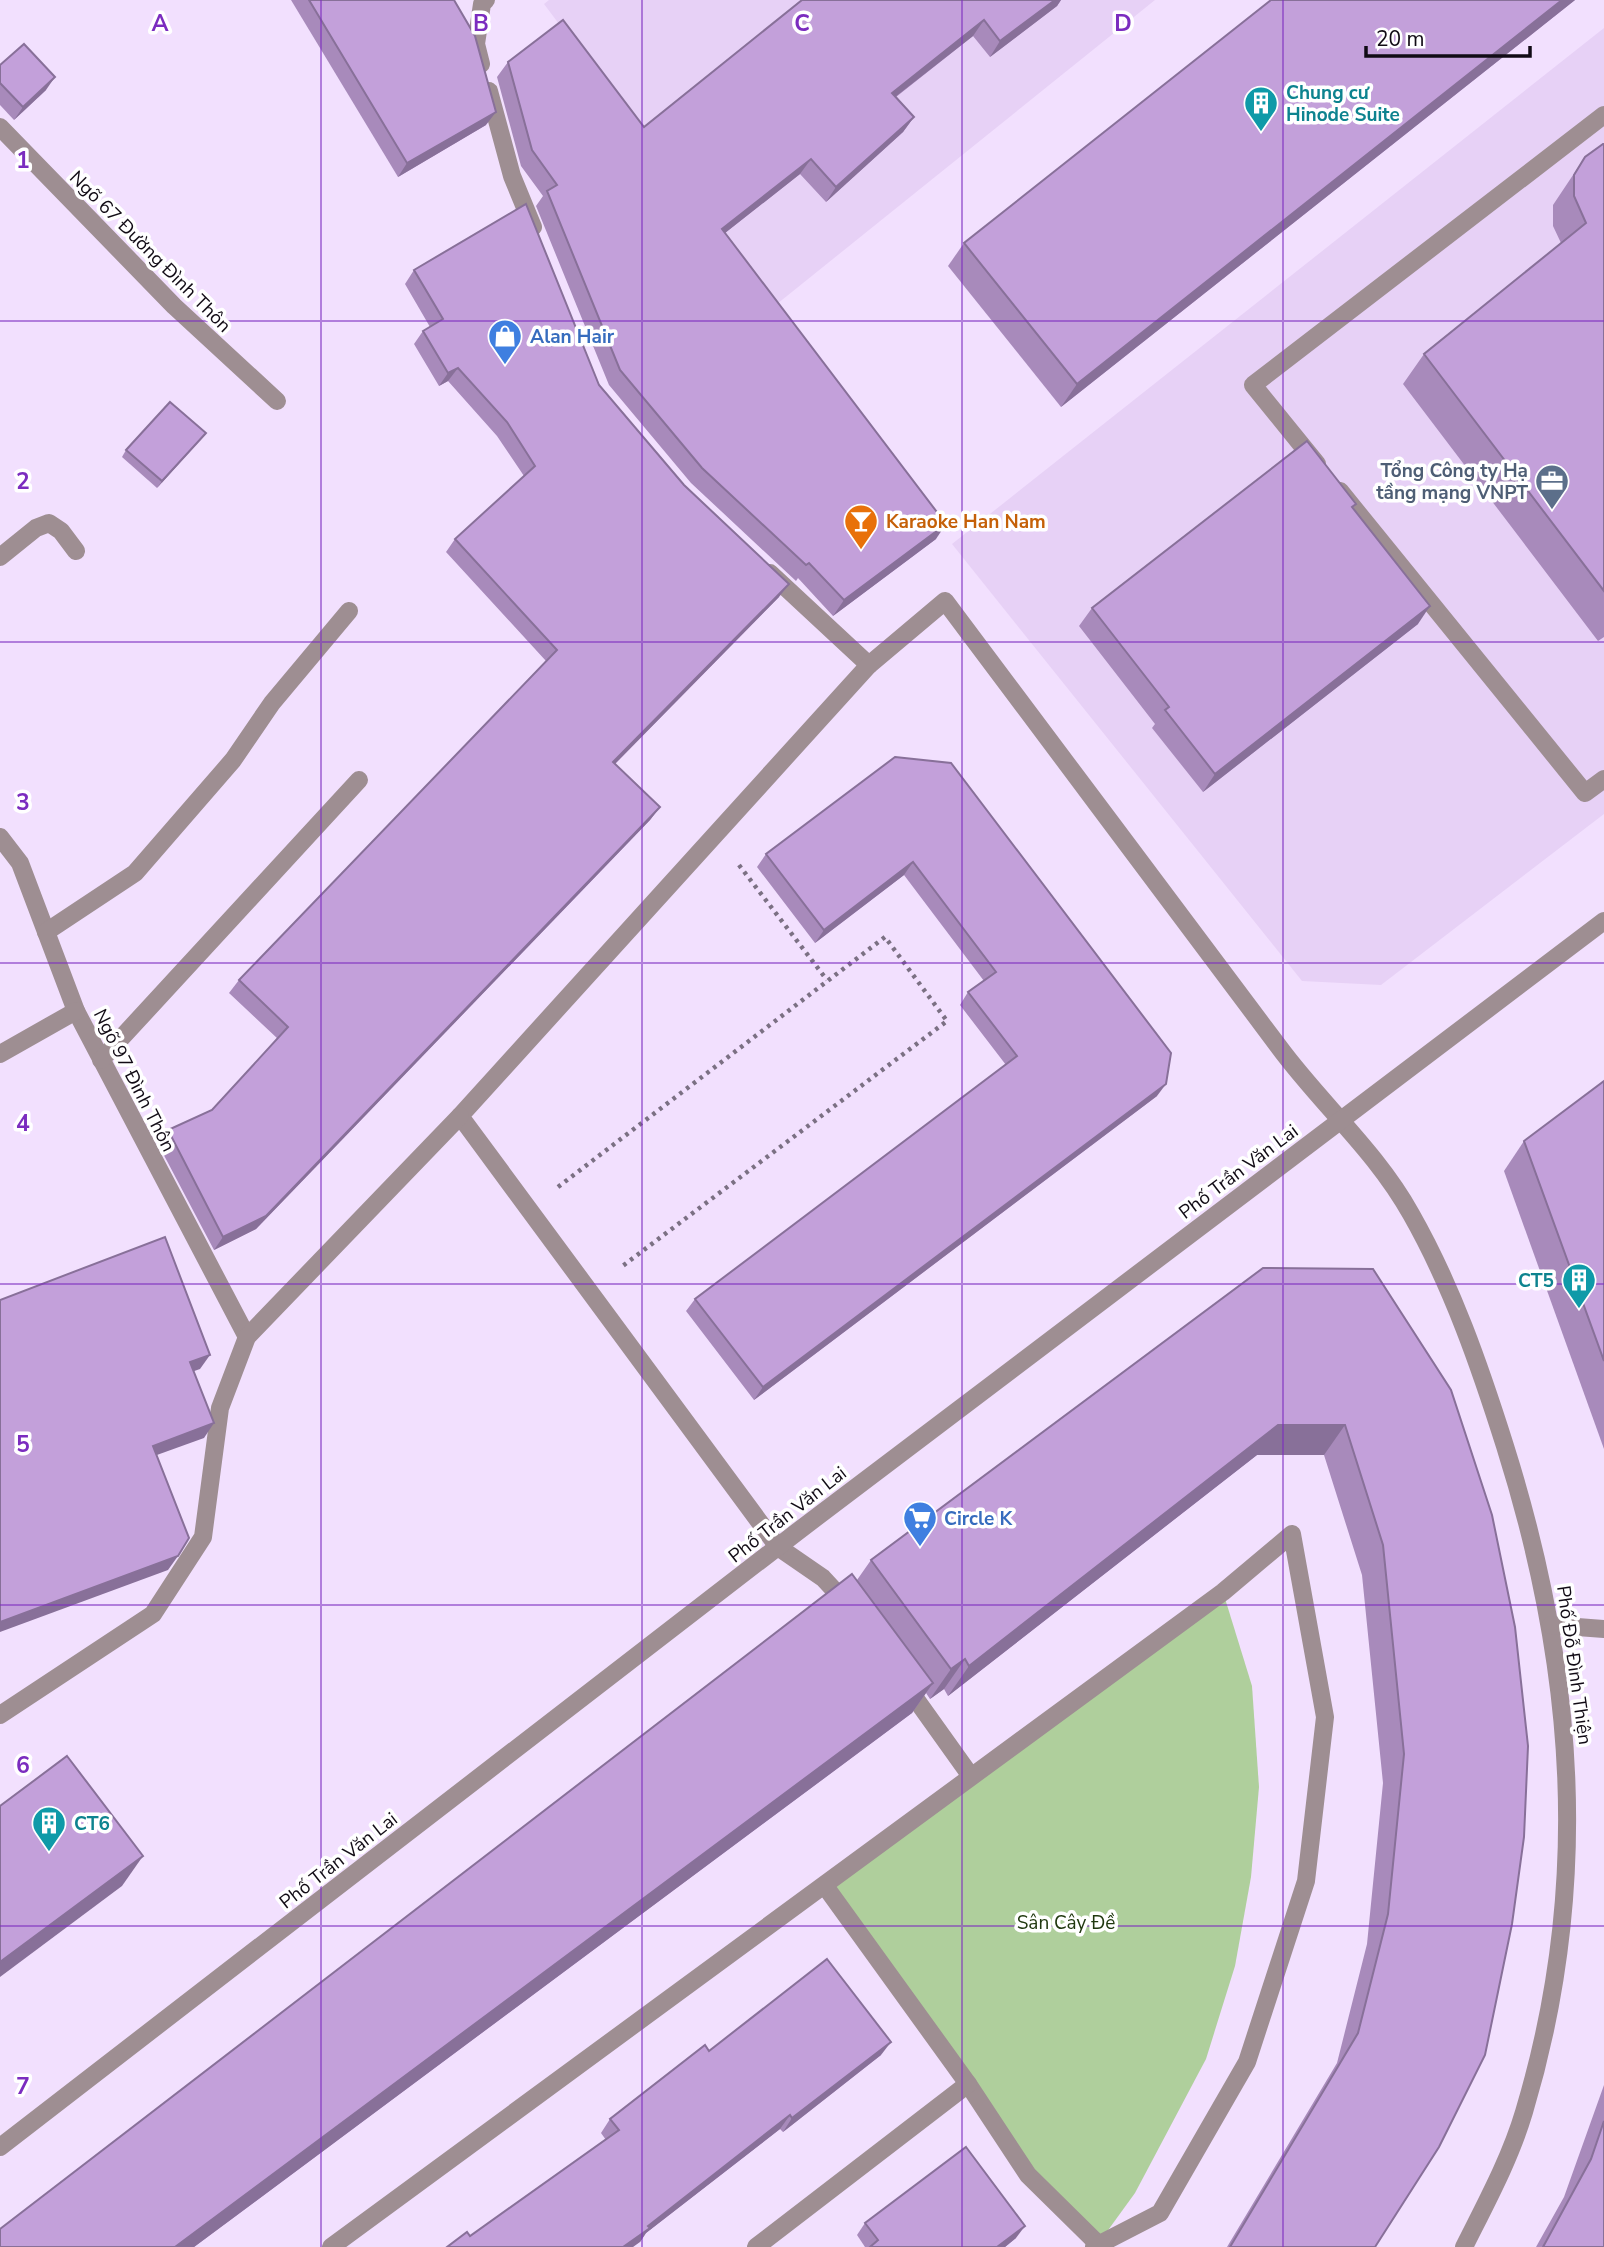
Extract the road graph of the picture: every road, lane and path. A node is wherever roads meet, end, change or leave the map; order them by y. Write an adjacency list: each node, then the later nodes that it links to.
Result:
1 (486, 0): 4 (street)
2 (1604, 115): 11 (street)
3 (0, 128): 5 (street, Ngõ 67 Đường Đình Thôn)
4 (540, 244)
5 (277, 401)
6 (76, 551): 7 (street)
7 (0, 557)
8 (761, 564): 10 (street)
9 (349, 611): 16 (street)
10 (869, 665): 21 (street); 22 (street, Phố Đỗ Đình Thiện)
11 (1604, 779)
12 (359, 780): 20 (street)
13 (0, 836): 16 (street, Ngõ 97 Đình Thôn)
14 (734, 858): 17 (path)
15 (1604, 921): 22 (street, Phố Trần Văn Lai)
16 (46, 932): 18 (street, Ngõ 97 Đình Thôn)
17 (827, 980): 23 (path); 24 (path)
18 (76, 1011): 19 (street); 20 (street, Ngõ 97 Đình Thôn)
19 (0, 1054)
20 (100, 1060): 25 (street, Ngõ 97 Đình Thôn)
21 (460, 1116): 25 (street); 26 (street)
22 (1341, 1119): 26 (street, Phố Trần Văn Lai); 28 (street, Phố Đỗ Đình Thiện)
23 (554, 1190)
24 (614, 1272)
25 (247, 1337): 31 (street)
26 (778, 1547): 27 (street); 35 (street, Phố Trần Văn Lai)
27 (861, 1622)
28 (1551, 1625): 29 (street); 39 (street, Phố Đỗ Đình Thiện)
29 (1604, 1629)
30 (892, 1665): 32 (street)
31 (0, 1715)
32 (970, 1775): 33 (street); 36 (street)
33 (825, 1886): 34 (street); 37 (street)
34 (968, 2084): 36 (street); 38 (street)
35 (0, 2147)
36 (1099, 2246)
37 (331, 2247)
38 (756, 2247)
39 (1464, 2247)

